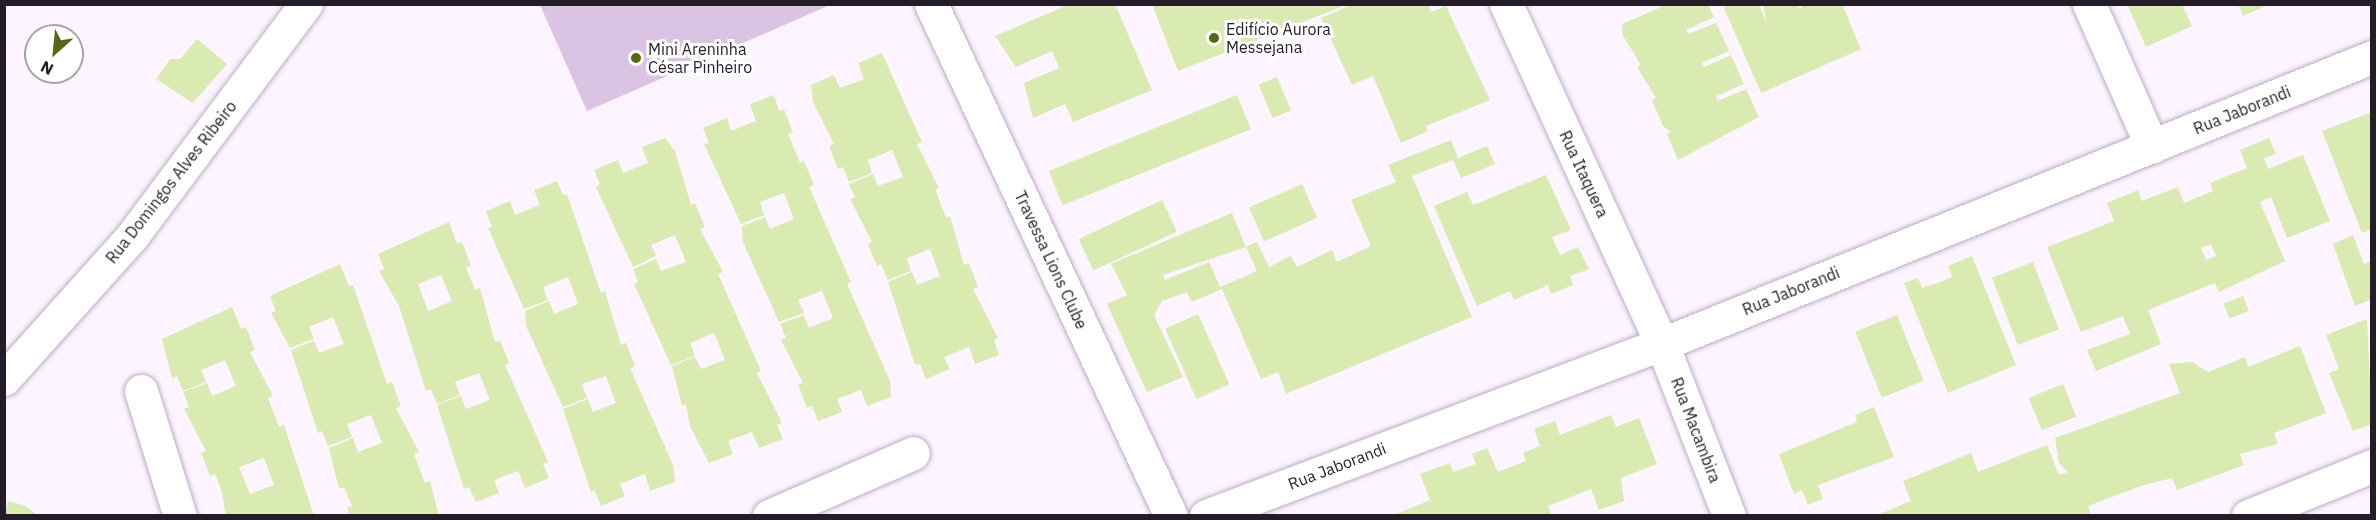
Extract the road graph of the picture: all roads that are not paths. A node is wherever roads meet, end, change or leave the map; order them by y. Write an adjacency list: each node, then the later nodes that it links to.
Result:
1 (306, 4): 8 (street, Rua Domingos Alves Ribeiro)
2 (931, 4): 14 (street, Travessa Lions Clube)
3 (1506, 4): 7 (street, Rua Itaquera)
4 (2089, 4): 6 (street)
5 (2372, 57): 6 (street, Rua Jaborandi)
6 (2152, 147): 7 (street, Rua Jaborandi)
7 (1662, 344): 15 (street, Rua Jaborandi); 16 (street, Rua Macambira)
8 (4, 380)
9 (141, 391): 12 (street)
10 (913, 453): 13 (street)
11 (2372, 466): 17 (street)
12 (180, 516)
13 (769, 516)
14 (1171, 516)
15 (1206, 516)
16 (1729, 516)
17 (2248, 516)

